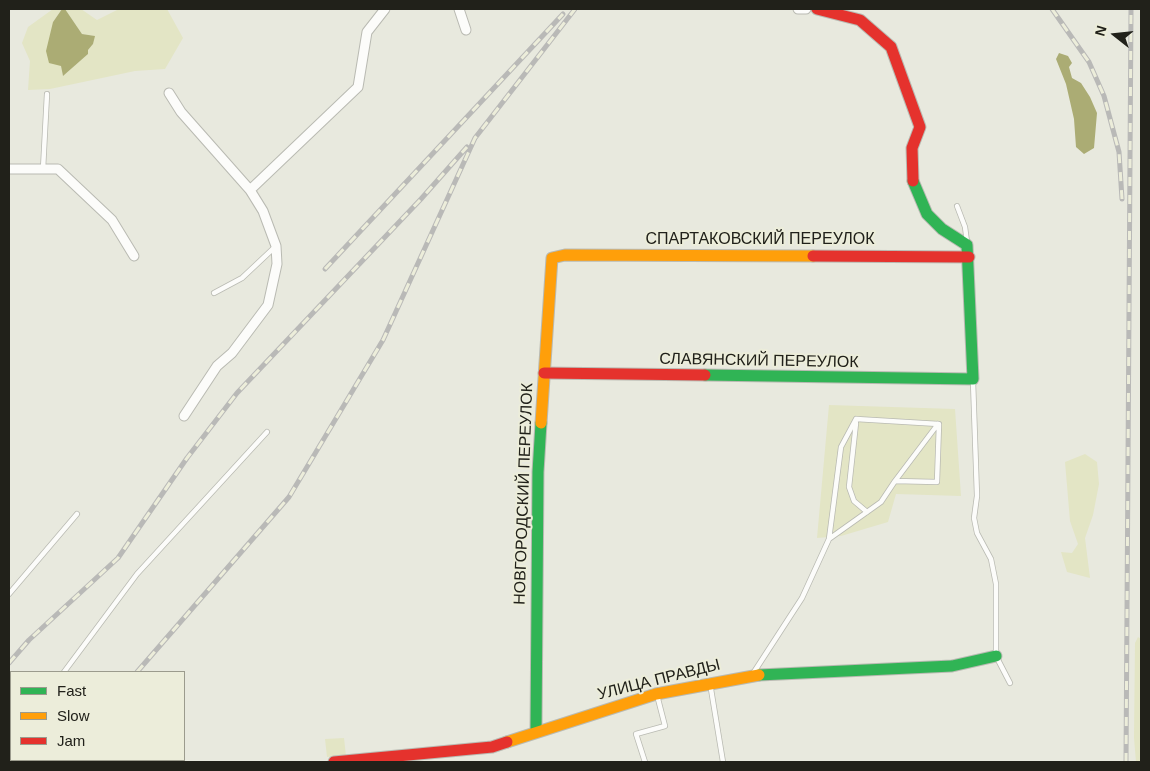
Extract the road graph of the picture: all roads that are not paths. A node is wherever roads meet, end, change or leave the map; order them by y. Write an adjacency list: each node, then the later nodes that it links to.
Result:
1 (385, 9): 11 (street)
2 (459, 9): 6 (street)
3 (798, 9): 4 (street)
4 (806, 9)
5 (817, 9): 13 (street)
6 (466, 30)
7 (169, 93): 11 (street)
8 (47, 94): 10 (lane)
9 (9, 169): 10 (street)
10 (43, 169): 15 (street)
11 (250, 190): 14 (street)
12 (957, 206): 13 (lane)
13 (967, 245): 16 (street)
14 (276, 246): 18 (lane); 21 (street)
15 (134, 256)
16 (969, 257): 17 (street, СПАРТАКОВСКИЙ ПЕРЕУЛОК); 20 (street)
17 (552, 258): 19 (street, НОВГОРОДСКИЙ ПЕРЕУЛОК)
18 (214, 294)
19 (544, 373): 20 (street, СЛАВЯНСКИЙ ПЕРЕУЛОК); 36 (street, НОВГОРОДСКИЙ ПЕРЕУЛОК)
20 (973, 379): 30 (lane)
21 (184, 416)
22 (856, 419): 23 (lane); 26 (lane); 28 (lane)
23 (939, 424): 25 (lane); 25 (lane)
24 (267, 432): 31 (lane)
25 (895, 481): 26 (lane)
26 (867, 512): 28 (lane)
27 (77, 514): 29 (lane)
28 (830, 539): 32 (lane)
29 (9, 594)
30 (996, 656): 32 (street, УЛИЦА ПРАВДЫ); 34 (lane)
31 (65, 671)
32 (752, 675): 33 (street, УЛИЦА ПРАВДЫ)
33 (710, 682): 35 (street, УЛИЦА ПРАВДЫ); 39 (lane)
34 (1010, 683)
35 (656, 694): 36 (street, УЛИЦА ПРАВДЫ); 38 (lane)
36 (536, 731): 37 (street, УЛИЦА ПРАВДЫ)
37 (334, 762)
38 (645, 762)
39 (723, 762)

